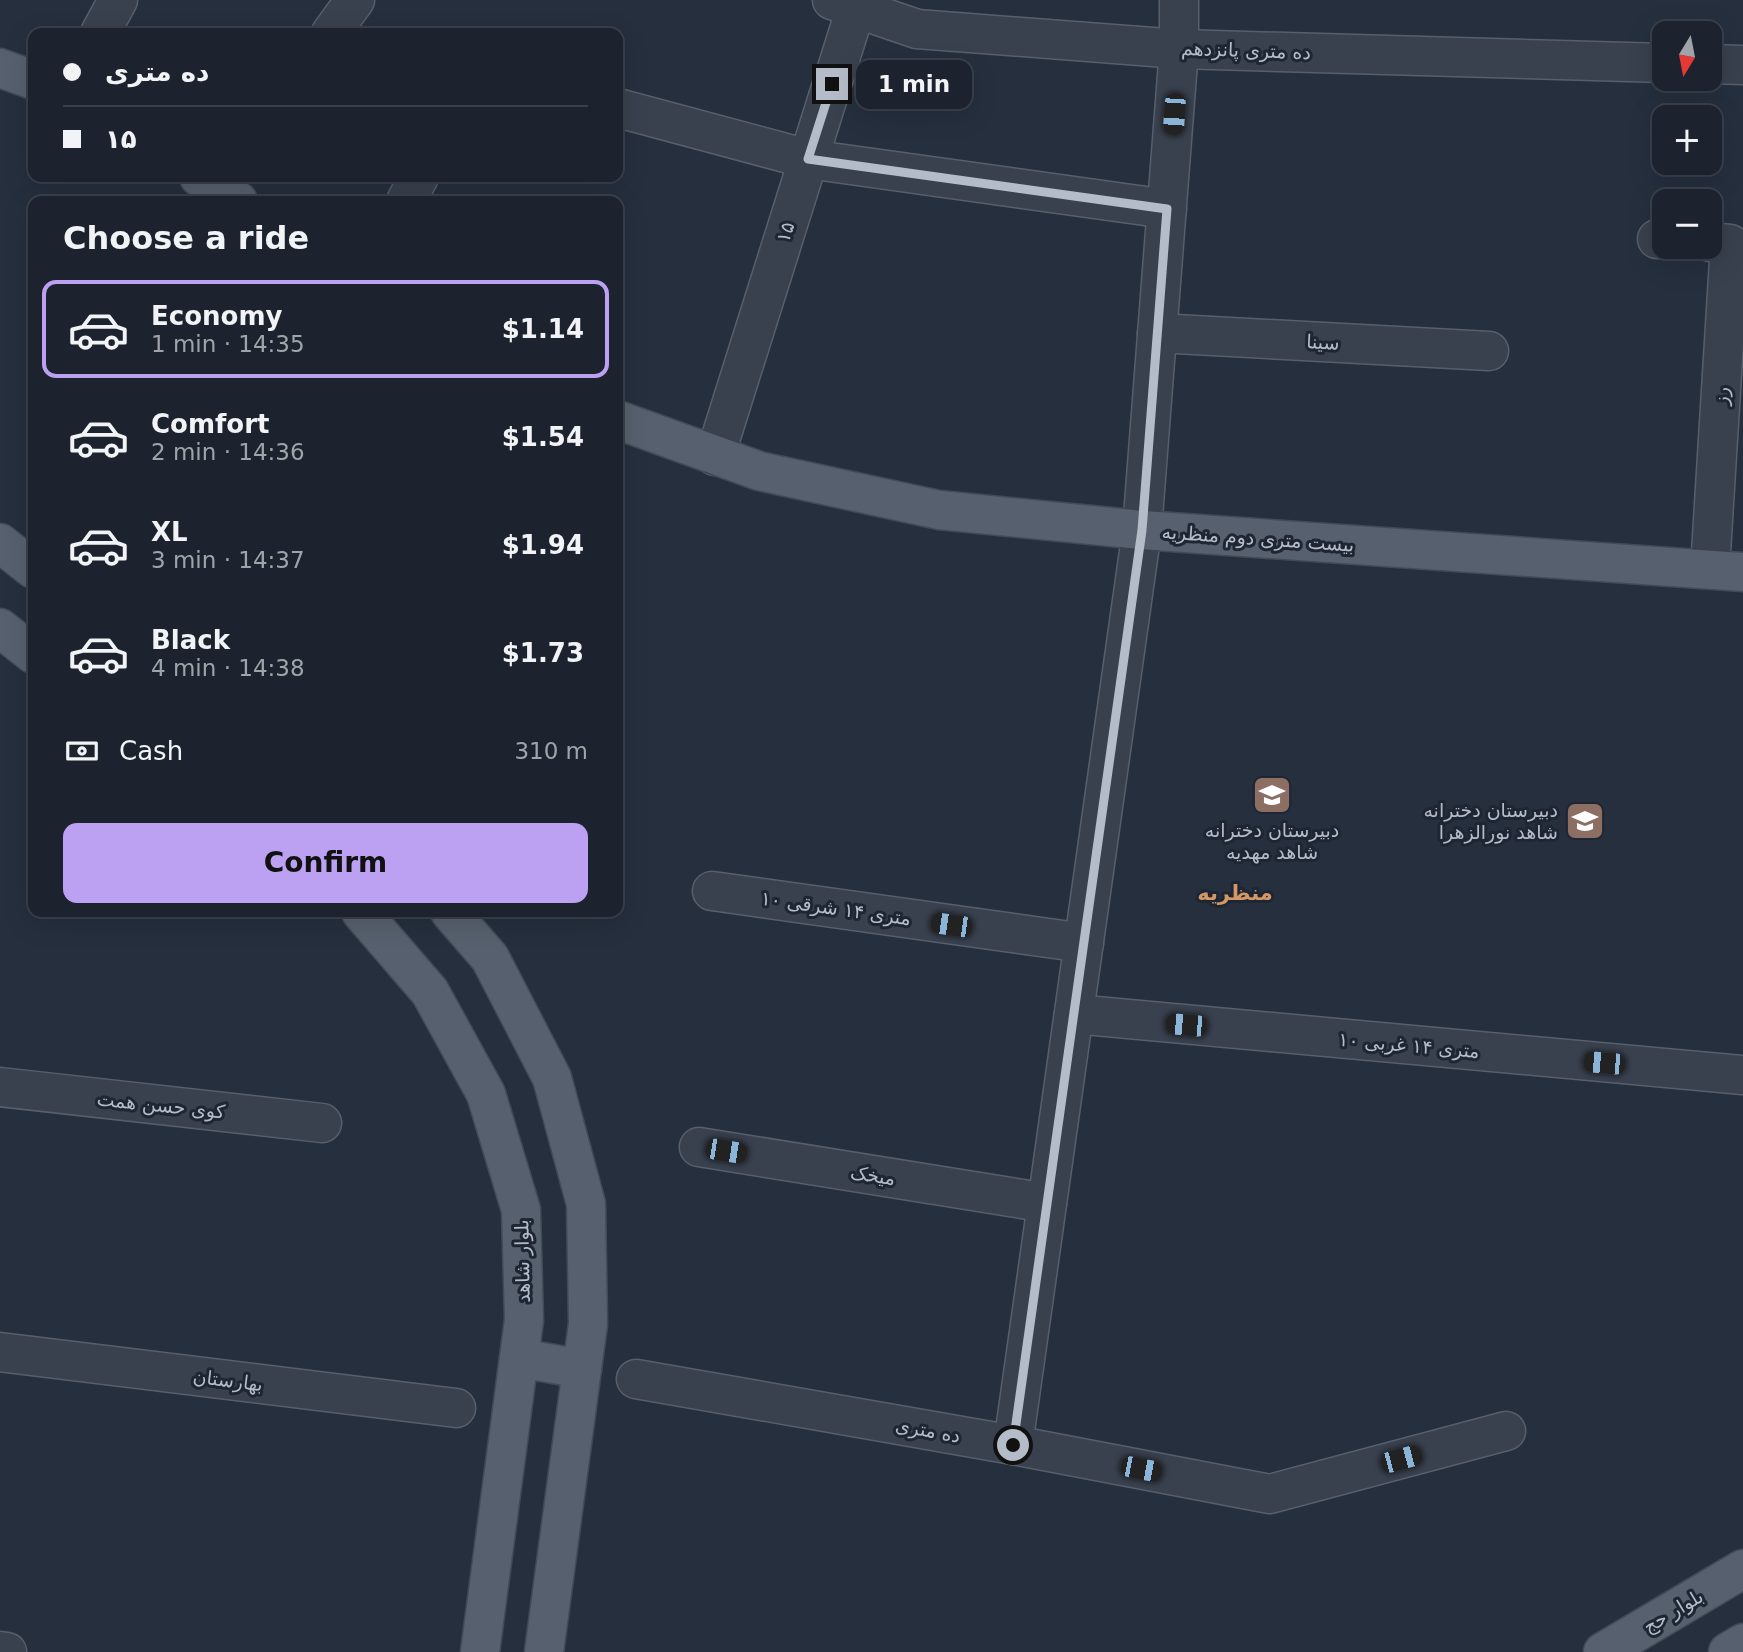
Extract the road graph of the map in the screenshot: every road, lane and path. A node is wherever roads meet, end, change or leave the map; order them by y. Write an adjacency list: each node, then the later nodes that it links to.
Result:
1 (118, 0): 5 (street)
2 (355, 0): 6 (street)
3 (1179, 0): 7 (street)
4 (844, 4): 7 (street, ده متری پانزدهم); 14 (street, ۱۵)
5 (103, 28)
6 (335, 28)
7 (1179, 49): 8 (street, ده متری پانزدهم); 17 (street)
8 (1652, 62)
9 (1722, 64): 10 (street)
10 (1743, 65)
11 (0, 68): 12 (main road)
12 (28, 78)
13 (623, 109): 14 (street)
14 (808, 159): 17 (street); 23 (street, ۱۵)
15 (207, 182): 16 (main road)
16 (230, 196)
17 (1167, 209): 19 (street)
18 (1722, 243): 21 (street, رز)
19 (1157, 333): 20 (street, سینا); 24 (street)
20 (1489, 351)
21 (1732, 391): 27 (street, رز)
22 (623, 422): 23 (main road, بیست متری دوم منظریه)
23 (715, 456): 24 (main road, بیست متری دوم منظریه)
24 (1142, 530): 27 (main road, بیست متری دوم منظریه); 33 (street)
25 (0, 543): 26 (main road)
26 (28, 565)
27 (1727, 570)
28 (0, 628): 29 (main road)
29 (28, 650)
30 (712, 891): 33 (street, ۱۰ متری ۱۴ شرقی)
31 (365, 917): 41 (main road, بلوار شاهد)
32 (454, 917): 42 (main road)
33 (1084, 943): 34 (street)
34 (1074, 1014): 35 (street, ۱۰ متری ۱۴ غربی); 39 (street)
35 (1743, 1075)
36 (0, 1087): 37 (street, کوی حسن همت)
37 (322, 1123)
38 (699, 1147): 39 (street, میخک)
39 (1047, 1203): 46 (street)
40 (0, 1352): 44 (street, بهارستان)
41 (519, 1359): 42 (main road); 51 (main road, بلوار شاهد)
42 (582, 1369): 52 (main road)
43 (636, 1378): 46 (street, ده متری)
44 (456, 1408)
45 (1506, 1432): 46 (street, ده متری)
46 (1013, 1445)
47 (1743, 1569): 53 (main road, بلوار حج)
48 (1743, 1643): 54 (main road)
49 (0, 1651): 50 (street)
50 (7, 1652)
51 (480, 1652)
52 (544, 1652)
53 (1603, 1652)
54 (1728, 1652)

